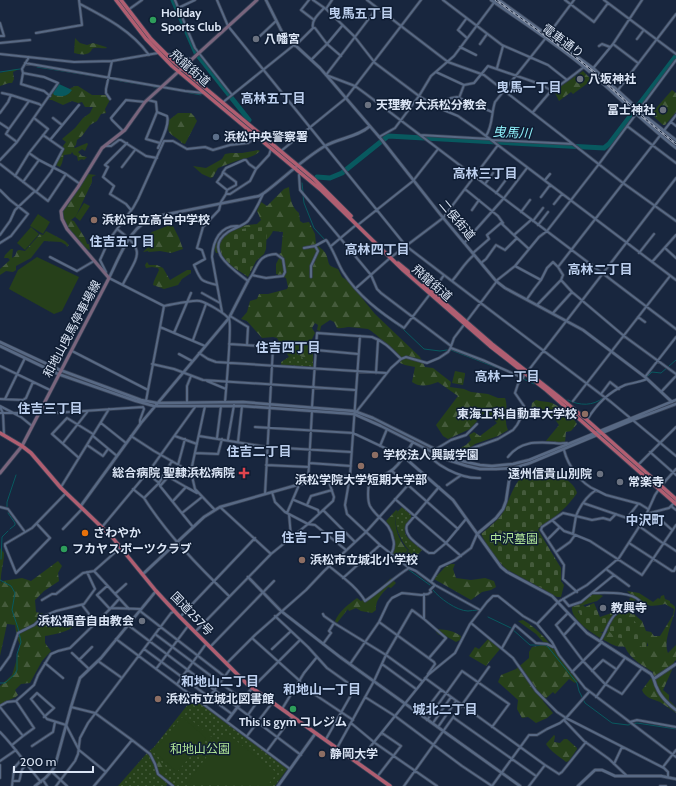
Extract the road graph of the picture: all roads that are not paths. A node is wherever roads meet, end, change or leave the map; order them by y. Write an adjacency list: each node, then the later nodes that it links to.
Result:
1 (79, 0): 24 (street)
2 (116, 0): 62 (highway, 飛龍街道)
3 (121, 0): 29 (highway, 飛龍街道)
4 (142, 0): 29 (street)
5 (175, 0): 26 (street)
6 (196, 0): 26 (street)
7 (217, 0): 36 (street)
8 (266, 0): 34 (street, 二俣街道)
9 (308, 0): 32 (street)
10 (313, 0): 28 (street)
11 (332, 0): 28 (street)
12 (367, 0): 27 (street)
13 (421, 0): 38 (street)
14 (443, 0): 31 (street)
15 (491, 0): 22 (street, 電車通り)
16 (499, 0): 44 (street, 電車通り)
17 (565, 0): 25 (street)
18 (574, 0): 25 (street)
19 (604, 0): 23 (street)
20 (642, 0): 33 (street)
21 (255, 1): 36 (main road, 和地山曳馬停車場線)
22 (495, 1): 39 (street); 49 (street, 電車通り)
23 (608, 3): 25 (street); 33 (street)
24 (80, 4): 42 (street); 67 (street)
25 (571, 4): 44 (street)
26 (178, 8): 65 (street)
27 (377, 8): 38 (street); 47 (street)
28 (325, 9): 32 (street); 37 (street)
29 (128, 10): 63 (highway, 飛龍街道)
30 (676, 14): 52 (street)
31 (466, 19): 39 (street); 48 (street)
32 (314, 20): 40 (street)
33 (630, 20): 41 (street); 56 (street)
34 (276, 21): 46 (street); 57 (street, 二俣街道)
35 (0, 23): 45 (street)
36 (228, 26): 65 (main road, 和地山曳馬停車場線); 83 (street)
37 (342, 26): 47 (street); 54 (street)
38 (401, 26): 76 (street); 77 (street)
39 (476, 26): 43 (street); 48 (street)
40 (313, 28): 54 (street); 57 (street)
41 (644, 31): 50 (street); 52 (street)
42 (36, 33)
43 (487, 34): 55 (street); 58 (street)
44 (548, 34): 82 (street, 電車通り)
45 (0, 36)
46 (259, 37)
47 (355, 38): 69 (street); 76 (street)
48 (467, 38): 60 (street)
49 (545, 39): 71 (street); 80 (street, 電車通り)
50 (637, 39)
51 (30, 40): 53 (street)
52 (656, 40): 66 (street); 79 (street)
53 (0, 43)
54 (327, 44): 69 (street); 73 (street)
55 (480, 44)
56 (613, 44): 61 (street); 79 (street)
57 (294, 45): 73 (street, 二俣街道); 83 (street)
58 (503, 46): 71 (street); 81 (street)
59 (599, 46): 61 (street)
60 (460, 47): 68 (street); 77 (street)
61 (610, 47): 82 (street)
62 (159, 53): 63 (street); 67 (street); 84 (highway, 飛龍街道)
63 (165, 53): 72 (street); 84 (highway, 飛龍街道)
64 (0, 54): 70 (street)
65 (198, 54): 72 (main road, 和地山曳馬停車場線); 101 (street)
66 (676, 54)
67 (149, 55): 75 (street)
68 (476, 55)
69 (341, 56): 89 (street)
70 (29, 57): 75 (street); 78 (street)
71 (531, 57): 90 (street); 92 (street)
72 (193, 60): 84 (main road, 和地山曳馬停車場線)
73 (311, 60): 89 (street, 二俣街道)
74 (676, 60): 115 (street)
75 (112, 61): 91 (street)
76 (374, 61): 94 (street); 105 (street)
77 (448, 62): 85 (street); 88 (street)
78 (25, 63): 87 (street); 91 (street)
79 (638, 63): 96 (street)
80 (584, 67): 86 (street, 電車通り); 92 (street)
81 (497, 68): 88 (street); 90 (street)
82 (594, 68): 86 (street); 96 (street, 電車通り)
83 (263, 69): 101 (street); 131 (street)
84 (180, 70): 95 (main road, 和地山曳馬停車場線); 100 (highway, 飛龍街道); 111 (highway, 飛龍街道)
85 (436, 72): 93 (street); 105 (street)
86 (590, 72): 102 (street, 電車通り)
87 (23, 73): 104 (street); 104 (street)
88 (481, 74): 93 (street); 97 (street)
89 (326, 75): 94 (street); 106 (street, 二俣街道)
90 (517, 76): 97 (street); 98 (street)
91 (108, 78): 95 (street); 108 (street)
92 (567, 80): 98 (street)
93 (464, 84): 107 (street)
94 (355, 86): 106 (street); 124 (street)
95 (162, 87): 100 (street); 110 (main road, 和地山曳馬停車場線)
96 (619, 90): 102 (street); 115 (street, 電車通り)
97 (505, 91): 117 (street); 118 (street)
98 (552, 91): 118 (street)
99 (2, 93): 103 (street)
100 (204, 93): 111 (highway, 飛龍街道)
101 (232, 94): 111 (street)
102 (615, 94): 119 (street, 電車通り)
103 (11, 95): 109 (street); 120 (street)
104 (50, 96): 114 (street)
105 (419, 96): 113 (street); 124 (street)
106 (346, 98): 128 (street, 二俣街道); 131 (street)
107 (459, 98): 113 (street); 117 (street)
108 (110, 99)
109 (29, 101): 114 (street); 132 (street)
110 (146, 101): 116 (street); 134 (main road, 和地山曳馬停車場線); 134 (street)
111 (220, 104): 137 (highway, 飛龍街道); 157 (highway, 飛龍街道)
112 (79, 105): 127 (street)
113 (434, 105): 138 (street)
114 (42, 106): 122 (street)
115 (637, 108): 119 (street); 133 (street, 電車通り)
116 (157, 112): 146 (street); 146 (street)
117 (492, 112): 138 (street)
118 (532, 112): 147 (street)
119 (634, 113): 129 (street); 139 (street, 電車通り)
120 (0, 114)
121 (676, 115): 125 (street)
122 (34, 118): 135 (street); 144 (street)
123 (53, 118): 127 (street)
124 (401, 121): 136 (street); 140 (street)
125 (671, 122): 130 (street); 133 (street)
126 (0, 123): 132 (street)
127 (62, 125): 141 (street)
128 (370, 126): 140 (street, 二俣街道); 151 (street)
129 (627, 126): 149 (street); 164 (street)
130 (676, 126)
131 (310, 127): 151 (street); 157 (street)
132 (10, 129): 144 (street)
133 (664, 130): 139 (street); 143 (street, 電車通り)
134 (124, 132): 150 (main road, 和地山曳馬停車場線)
135 (43, 135): 141 (street); 158 (street)
136 (419, 135): 142 (street); 155 (street)
137 (256, 136): 154 (highway, 飛龍街道); 159 (street)
138 (486, 136): 142 (street)
139 (660, 136): 149 (street); 153 (street, 電車通り)
140 (380, 138): 179 (street, 二俣街道)
141 (50, 140): 165 (street)
142 (491, 140): 147 (street); 148 (street)
143 (676, 140)
144 (17, 142): 160 (street)
145 (127, 143): 150 (street); 156 (street); 204 (street)
146 (160, 143): 152 (street)
147 (574, 144): 164 (street)
148 (498, 145): 168 (street); 176 (street)
149 (652, 145): 162 (street); 182 (street)
150 (104, 146): 183 (main road, 和地山曳馬停車場線)
151 (325, 146): 167 (street); 205 (street)
152 (158, 148)
153 (676, 148)
154 (271, 149): 167 (highway, 飛龍街道); 169 (street)
155 (438, 149): 176 (street); 179 (street)
156 (136, 150): 159 (street); 166 (street)
157 (280, 151): 167 (highway, 飛龍街道)
158 (29, 153): 161 (street); 175 (street)
159 (157, 158): 204 (street)
160 (0, 160)
161 (39, 160): 165 (street); 180 (street)
162 (676, 163)
163 (0, 164): 175 (street)
164 (599, 164): 182 (street); 198 (street)
165 (53, 167): 172 (street); 189 (street)
166 (122, 167)
167 (296, 167): 171 (highway, 飛龍街道); 190 (street); 215 (highway, 飛龍街道)
168 (527, 168): 177 (street); 195 (street)
169 (256, 170): 170 (street); 192 (street)
170 (224, 173): 188 (street); 188 (street)
171 (301, 173): 215 (highway, 飛龍街道); 226 (street)
172 (66, 174): 183 (street); 189 (street)
173 (493, 174): 184 (street)
174 (550, 174): 177 (street)
175 (15, 176): 180 (street)
176 (474, 176): 184 (street); 186 (street)
177 (545, 180): 185 (street)
178 (676, 180): 202 (street)
179 (413, 181): 205 (street); 210 (street, 二俣街道)
180 (23, 182): 189 (street)
181 (505, 182): 191 (street)
182 (623, 182): 202 (street); 211 (street)
183 (80, 184): 242 (main road, 和地山曳馬停車場線)
184 (485, 184): 191 (street)
185 (550, 185): 193 (street); 194 (street)
186 (465, 189): 196 (street); 210 (street)
187 (0, 190): 201 (street)
188 (227, 190): 192 (street)
189 (36, 191): 201 (street)
190 (264, 193): 199 (street); 217 (street)
191 (496, 193): 195 (street)
192 (226, 194): 199 (street)
193 (562, 194): 198 (street); 200 (street)
194 (542, 197)
195 (504, 198): 207 (street); 208 (street)
196 (479, 200): 206 (street); 207 (street)
197 (530, 200): 208 (street)
198 (571, 200): 211 (street); 219 (street)
199 (220, 204): 224 (street); 261 (street)
200 (554, 204)
201 (18, 206): 221 (street); 227 (street)
202 (655, 206): 213 (street); 229 (street)
203 (543, 208): 212 (street)
204 (131, 210): 218 (street)
205 (376, 210): 215 (street); 232 (street)
206 (472, 210)
207 (492, 211): 214 (street); 228 (street)
208 (521, 212): 212 (street)
209 (548, 212): 216 (street)
210 (443, 218): 228 (street, 二俣街道); 232 (street)
211 (595, 219): 229 (street); 236 (street)
212 (532, 220): 216 (street); 222 (street)
213 (676, 221)
214 (503, 223): 222 (street); 238 (street)
215 (358, 224): 226 (street); 240 (highway, 飛龍街道)
216 (538, 225): 219 (street)
217 (239, 226): 257 (street); 261 (street)
218 (117, 229): 224 (street); 252 (street)
219 (547, 231): 235 (street); 236 (street)
220 (654, 234): 237 (street)
221 (0, 235)
222 (514, 235): 225 (street)
223 (676, 235): 234 (street)
224 (129, 238): 252 (street); 260 (street)
225 (517, 238): 235 (street); 244 (street)
226 (340, 239): 231 (street); 249 (street)
227 (0, 243)
228 (464, 243): 238 (street, 二俣街道)
229 (626, 243): 237 (street); 247 (street)
230 (315, 246): 231 (street); 233 (street); 253 (street)
231 (331, 246): 262 (street)
232 (406, 246): 240 (street); 250 (street)
233 (304, 248)
234 (665, 248): 241 (street); 243 (street)
235 (529, 249): 245 (street)
236 (571, 250): 246 (street); 247 (street)
237 (639, 253): 243 (street)
238 (473, 254): 244 (street, 二俣街道); 258 (street)
239 (50, 257): 242 (street)
240 (392, 258): 249 (street); 266 (highway, 飛龍街道)
241 (676, 258)
242 (94, 261): 252 (main road, 和地山曳馬停車場線)
243 (652, 262): 251 (street)
244 (481, 263): 259 (street, 二俣街道)
245 (515, 266): 254 (street); 259 (street)
246 (558, 267): 254 (street); 255 (street)
247 (602, 274): 268 (street); 275 (street)
248 (252, 275): 248 (street); 257 (street)
249 (371, 275): 262 (street); 280 (street)
250 (444, 276): 258 (street); 266 (street)
251 (670, 276): 256 (street); 275 (street)
252 (108, 277): 260 (street); 298 (main road, 和地山曳馬停車場線)
253 (311, 278)
254 (541, 280): 267 (street)
255 (561, 280): 264 (street); 273 (street)
256 (676, 280)
257 (248, 281): 278 (street)
258 (452, 281): 271 (street)
259 (497, 281): 267 (street, 二俣街道); 271 (street)
260 (123, 284): 274 (street)
261 (218, 285): 270 (street)
262 (356, 288): 280 (street)
263 (191, 292): 269 (street)
264 (572, 292): 268 (street); 277 (street)
265 (202, 293): 270 (street)
266 (431, 293): 280 (street); 283 (highway, 飛龍街道)
267 (527, 299): 273 (street, 二俣街道)
268 (582, 301): 281 (street); 288 (street)
269 (186, 302): 272 (street); 274 (street); 286 (street)
270 (220, 303): 276 (street)
271 (481, 303): 283 (street); 300 (street)
272 (206, 304): 276 (street); 291 (street)
273 (537, 305): 277 (street, 二俣街道)
274 (164, 306): 284 (street)
275 (646, 307): 279 (street); 285 (street)
276 (222, 312): 278 (street)
277 (554, 313): 281 (street, 二俣街道)
278 (230, 317): 293 (street); 294 (street); 296 (street)
279 (638, 317): 282 (street); 288 (street)
280 (412, 318): 297 (street)
281 (568, 321): 300 (street); 301 (street, 二俣街道)
282 (645, 322)
283 (466, 323): 297 (street); 324 (highway, 飛龍街道)
284 (160, 327): 286 (street); 310 (street)
285 (676, 330)
286 (174, 333): 291 (street)
287 (360, 336): 290 (street); 299 (street); 304 (street)
288 (624, 336): 301 (street); 307 (street)
289 (676, 338): 307 (street)
290 (378, 339): 306 (street); 318 (street)
291 (192, 340): 296 (street)
292 (0, 342): 315 (street)
293 (229, 344): 294 (street); 309 (street)
294 (247, 345): 311 (street)
295 (0, 346): 305 (street)
296 (205, 346): 302 (street)
297 (451, 348): 306 (street); 324 (street)
298 (71, 350): 315 (main road, 和地山曳馬停車場線); 335 (street)
299 (316, 350): 304 (street); 313 (street)
300 (544, 351): 324 (street); 330 (street)
301 (612, 351): 325 (street, 二俣街道); 330 (street)
302 (199, 353): 308 (street); 309 (street)
303 (179, 354): 308 (street)
304 (358, 354): 316 (street)
305 (25, 358): 319 (street); 320 (street)
306 (401, 359): 321 (street)
307 (658, 360): 322 (street); 325 (street)
308 (192, 361): 317 (street)
309 (228, 363): 311 (street); 327 (street)
310 (152, 364): 317 (street); 335 (street)
311 (272, 365): 313 (street); 329 (street)
312 (1, 366): 314 (street); 319 (street)
313 (314, 368): 316 (street); 331 (street)
314 (0, 370)
315 (60, 370): 320 (main road, 和地山曳馬停車場線); 347 (street)
316 (357, 371): 318 (street); 336 (street)
317 (183, 372): 323 (street); 345 (street)
318 (376, 373): 321 (street)
319 (17, 374): 328 (street); 340 (street)
320 (58, 374): 334 (main road, 和地山曳馬停車場線); 347 (street)
321 (386, 374): 360 (street)
322 (676, 375): 337 (street)
323 (191, 376): 326 (street); 346 (street)
324 (524, 377): 365 (highway, 飛龍街道); 379 (highway, 飛龍街道); 414 (street)
325 (646, 378): 332 (street); 337 (street, 二俣街道)
326 (203, 380): 327 (street); 333 (street)
327 (227, 381): 329 (street); 333 (street)
328 (33, 382): 334 (street); 340 (street)
329 (271, 384): 331 (street); 355 (street)
330 (587, 384): 338 (street); 342 (street)
331 (313, 387): 336 (street); 358 (street)
332 (618, 388): 338 (street); 338 (street)
333 (226, 389): 344 (street)
334 (50, 390): 363 (main road, 和地山曳馬停車場線)
335 (148, 390): 347 (street)
336 (355, 390): 360 (street)
337 (661, 392): 343 (street, 二俣街道)
338 (604, 396): 364 (street); 365 (street)
339 (0, 399): 340 (street)
340 (5, 399)
341 (676, 400): 343 (street)
342 (573, 401)
343 (672, 401): 349 (street, 二俣街道); 364 (street)
344 (225, 402): 346 (street); 355 (street)
345 (157, 403): 346 (street); 347 (street); 350 (street)
346 (187, 403)
347 (144, 404): 350 (street); 357 (street); 368 (street)
348 (234, 405): 353 (street); 354 (street); 388 (street)
349 (676, 405): 366 (street)
350 (154, 406): 351 (street); 368 (street)
351 (195, 406): 352 (street); 383 (street)
352 (205, 406): 353 (street); 384 (street)
353 (221, 406): 385 (street)
354 (242, 406): 355 (street); 390 (street)
355 (270, 406): 358 (street); 373 (street)
356 (0, 407): 361 (street); 362 (street)
357 (109, 409): 359 (street); 367 (street)
358 (312, 409): 360 (street); 376 (street)
359 (88, 411): 363 (street); 369 (street)
360 (355, 412): 375 (street); 378 (street); 389 (street)
361 (1, 413): 362 (street); 380 (street)
362 (14, 413): 363 (street); 371 (street)
363 (39, 413): 371 (main road, 和地山曳馬停車場線)
364 (629, 418): 366 (street); 379 (street)
365 (587, 420): 379 (highway, 飛龍街道)
366 (633, 420): 379 (street); 391 (street)
367 (101, 423): 381 (street); 393 (street)
368 (140, 423): 382 (street)
369 (78, 424): 381 (street); 392 (street); 392 (street)
370 (477, 424): 403 (street)
371 (32, 426): 397 (main road, 和地山曳馬停車場線)
372 (255, 427): 373 (street)
373 (268, 428): 376 (street); 399 (street)
374 (675, 428): 391 (street)
375 (387, 429): 389 (street); 398 (street)
376 (310, 431): 378 (street); 402 (street)
377 (0, 433): 380 (highway, 国道257号)
378 (353, 433): 398 (street); 405 (street)
379 (599, 434): 395 (street); 404 (street); 417 (highway, 飛龍街道); 446 (highway, 飛龍街道)
380 (4, 435): 397 (highway, 国道257号)
381 (93, 435): 396 (street); 401 (street)
382 (131, 436): 393 (street); 408 (street)
383 (175, 436): 386 (street); 408 (street)
384 (199, 436): 385 (street); 394 (street)
385 (217, 438): 387 (street)
386 (185, 439): 394 (street); 418 (street)
387 (222, 439): 388 (street); 407 (street)
388 (228, 440): 390 (street)
389 (414, 441): 400 (street); 403 (street); 411 (street)
390 (238, 442): 399 (street)
391 (659, 442): 406 (street); 410 (street)
392 (63, 443): 413 (street)
393 (126, 443): 409 (street)
394 (197, 444): 407 (street)
395 (571, 444): 412 (street); 414 (street)
396 (87, 445): 401 (street); 413 (street)
397 (22, 446): 427 (main road, 和地山曳馬停車場線); 447 (highway, 国道257号)
398 (380, 446): 411 (street)
399 (267, 447): 402 (street); 419 (street)
400 (422, 447): 422 (street); 433 (street)
401 (108, 449): 409 (street)
402 (310, 450): 405 (street); 416 (street)
403 (435, 450): 414 (street)
404 (564, 450): 422 (street); 451 (street)
405 (352, 452): 420 (street)
406 (650, 452): 417 (street); 426 (street)
407 (195, 453): 425 (street)
408 (161, 455): 415 (street); 428 (street)
409 (117, 456): 469 (street)
410 (676, 456)
411 (404, 457): 424 (street); 445 (street)
412 (508, 457)
413 (79, 458): 447 (street)
414 (457, 460)
415 (172, 461): 418 (street); 429 (street)
416 (309, 463): 420 (street); 421 (street)
417 (638, 464): 446 (highway, 飛龍街道)
418 (178, 465): 425 (street)
419 (266, 465): 421 (street); 455 (street)
420 (351, 466): 432 (street)
421 (309, 467): 437 (street)
422 (514, 468): 497 (street)
423 (676, 469): 426 (street)
424 (392, 470): 435 (street); 440 (street)
425 (191, 472): 444 (street)
426 (673, 472): 430 (street); 446 (street)
427 (0, 473)
428 (147, 473): 438 (street); 448 (street)
429 (165, 474): 434 (street); 438 (street)
430 (676, 475)
431 (327, 476): 432 (street); 437 (street); 450 (street)
432 (350, 476): 435 (street); 495 (street)
433 (460, 476): 436 (street); 441 (street)
434 (168, 477): 442 (street); 443 (street)
435 (369, 478): 479 (street)
436 (480, 478)
437 (308, 482): 439 (street)
438 (159, 483): 442 (street); 457 (street)
439 (300, 484): 452 (street); 459 (street)
440 (408, 485): 458 (street); 461 (street)
441 (447, 485)
442 (160, 486): 460 (street)
443 (186, 487): 449 (street); 460 (street)
444 (194, 487): 449 (street); 454 (street)
445 (439, 487): 461 (street); 483 (street)
446 (660, 487): 462 (highway, 飛龍街道); 471 (street)
447 (61, 488): 453 (highway, 国道257号)
448 (133, 489): 457 (street); 489 (street)
449 (192, 490): 454 (street)
450 (332, 490): 465 (street); 472 (street)
451 (596, 490): 463 (street); 464 (street)
452 (272, 492): 455 (street); 477 (street)
453 (66, 494): 469 (highway, 国道257号); 485 (street)
454 (198, 494): 456 (street)
455 (265, 494): 468 (street)
456 (202, 497): 470 (street); 475 (street)
457 (144, 498): 502 (street)
458 (394, 499): 479 (street); 480 (street)
459 (294, 500): 465 (street); 477 (street)
460 (173, 501): 475 (street)
461 (427, 502): 480 (street); 493 (street)
462 (676, 502): 466 (street)
463 (583, 503): 478 (street); 481 (street)
464 (638, 504): 471 (street); 478 (street)
465 (307, 505): 476 (street)
466 (671, 506): 473 (street); 474 (street)
467 (0, 507): 496 (street)
468 (220, 507): 470 (street); 499 (street)
469 (81, 508): 489 (highway, 国道257号); 492 (street)
470 (214, 509): 490 (street)
471 (648, 509): 482 (street)
472 (323, 510): 476 (street); 503 (street)
473 (676, 510)
474 (656, 512): 482 (street); 494 (street)
475 (182, 513): 490 (street)
476 (319, 513): 486 (street)
477 (288, 514): 486 (street); 500 (street)
478 (616, 514): 481 (street)
479 (380, 516): 495 (street); 513 (street)
480 (415, 516): 504 (street); 504 (street)
481 (576, 516): 484 (street); 498 (street)
482 (646, 516): 488 (street)
483 (466, 519): 493 (street); 497 (street)
484 (553, 521): 491 (street); 501 (street)
485 (36, 524): 496 (street); 496 (street)
486 (308, 524): 500 (street); 509 (street)
487 (676, 525): 494 (street)
488 (639, 526): 505 (street); 506 (street)
489 (102, 527): 508 (highway, 国道257号)
490 (193, 527): 502 (street)
491 (559, 528): 498 (street); 501 (street)
492 (63, 529)
493 (458, 529): 504 (street)
494 (673, 530): 506 (street)
495 (366, 532): 503 (street); 507 (street)
496 (25, 533)
497 (477, 534): 514 (street); 544 (street)
498 (574, 534): 511 (street); 515 (street)
499 (255, 538): 512 (street); 527 (street)
500 (291, 538): 512 (street)
501 (548, 540): 511 (street)
502 (177, 542): 523 (street); 527 (street)
503 (355, 542): 509 (street)
504 (446, 543): 514 (street)
505 (629, 543): 515 (street); 516 (street)
506 (664, 543): 510 (street); 516 (street)
507 (380, 545): 513 (street); 526 (street)
508 (121, 548): 521 (street); 523 (highway, 国道257号)
509 (346, 550): 517 (street)
510 (676, 551)
511 (556, 552): 536 (street)
512 (271, 554): 525 (street)
513 (391, 554): 519 (street)
514 (461, 556): 529 (street)
515 (618, 559): 516 (street); 520 (street)
516 (653, 559): 518 (street)
517 (329, 566): 526 (street); 551 (street)
518 (676, 567)
519 (409, 568): 526 (street); 529 (street)
520 (606, 569): 524 (street); 536 (street)
521 (94, 571): 522 (street); 532 (street)
522 (88, 572): 543 (street); 545 (street)
523 (143, 574): 534 (highway, 国道257号)
524 (614, 575): 533 (street); 537 (street)
525 (248, 577): 535 (street); 540 (street)
526 (343, 578)
527 (214, 581): 540 (street); 555 (street)
528 (274, 581): 535 (street)
529 (430, 582): 531 (street)
530 (126, 584): 538 (street)
531 (435, 585): 539 (street); 549 (street)
532 (108, 586): 538 (street); 546 (street)
533 (629, 586)
534 (156, 591): 548 (street); 550 (highway, 国道257号)
535 (262, 592): 551 (street); 582 (street)
536 (577, 592): 541 (street)
537 (592, 593): 541 (street); 576 (street)
538 (115, 594): 542 (street)
539 (424, 594): 556 (street); 558 (street)
540 (229, 596): 567 (street)
541 (563, 598): 544 (street)
542 (120, 599): 546 (street); 547 (street)
543 (42, 600)
544 (558, 602): 552 (street); 562 (street)
545 (82, 605): 557 (street); 613 (street)
546 (111, 609): 547 (street); 557 (street)
547 (129, 609): 548 (street)
548 (140, 610): 563 (street); 565 (street)
549 (480, 610): 561 (street); 562 (street)
550 (175, 611): 555 (highway, 国道257号); 565 (street)
551 (281, 611): 554 (street); 579 (street)
552 (568, 613): 559 (street); 569 (street)
553 (323, 614): 560 (street)
554 (275, 616): 566 (street); 571 (street)
555 (180, 617): 564 (highway, 国道257号)
556 (424, 619): 570 (street); 594 (street)
557 (96, 622): 601 (street)
558 (379, 622): 570 (street); 577 (street)
559 (576, 622): 569 (street); 576 (street)
560 (334, 623): 577 (street); 579 (street)
561 (471, 623): 584 (street); 616 (street)
562 (537, 624): 583 (street)
563 (128, 625): 572 (street); 575 (street)
564 (188, 626): 567 (highway, 国道257号); 573 (street)
565 (161, 627): 568 (street); 573 (street)
566 (291, 631): 574 (street); 586 (street)
567 (195, 632): 578 (highway, 国道257号)
568 (155, 634): 575 (street); 580 (street)
569 (564, 635): 597 (street)
570 (398, 636): 591 (street); 594 (street)
571 (252, 638): 599 (street); 602 (street)
572 (116, 639): 590 (street); 596 (street)
573 (177, 640): 580 (street); 589 (street)
574 (300, 640): 592 (street); 599 (street)
575 (150, 641): 585 (street); 588 (street)
576 (601, 641): 593 (street); 597 (street)
577 (365, 642): 591 (street); 603 (street)
578 (206, 644): 582 (highway, 国道257号); 589 (street)
579 (323, 644): 603 (street)
580 (172, 646): 588 (street); 600 (street)
581 (92, 647): 595 (street)
582 (210, 647): 602 (highway, 国道257号)
583 (553, 647): 584 (street); 615 (street)
584 (502, 648): 662 (street)
585 (144, 649): 590 (street); 598 (street)
586 (272, 649)
587 (72, 653): 595 (street)
588 (167, 654): 598 (street); 611 (street)
589 (198, 655): 600 (street); 617 (street)
590 (139, 656): 608 (street); 620 (street)
591 (386, 656): 604 (street); 623 (street)
592 (317, 657): 625 (street); 653 (street)
593 (625, 657): 610 (street); 612 (street)
594 (429, 658): 616 (street)
595 (79, 660): 607 (street)
596 (98, 660): 607 (street); 620 (street)
597 (583, 660): 614 (street); 615 (street)
598 (161, 661): 608 (street); 618 (street)
599 (278, 661): 625 (street); 630 (street)
600 (193, 662): 611 (street); 624 (street)
601 (45, 663): 619 (street); 642 (street)
602 (226, 664): 609 (highway, 国道257号)
603 (350, 664): 626 (street)
604 (382, 664): 626 (street); 631 (street)
605 (676, 664): 622 (street)
606 (489, 667): 627 (street)
607 (89, 668): 650 (street)
608 (156, 668): 628 (street)
609 (231, 668): 617 (street); 630 (highway, 国道257号)
610 (642, 668): 622 (street); 629 (street)
611 (187, 669): 618 (street); 632 (street)
612 (616, 669): 614 (street); 629 (street)
613 (0, 670)
614 (592, 671): 629 (street)
615 (572, 672): 634 (street)
616 (428, 675): 621 (street)
617 (224, 676): 624 (street)
618 (182, 677): 628 (street); 637 (street)
619 (63, 678)
620 (122, 678): 654 (street)
621 (425, 678): 623 (street); 633 (street)
622 (654, 678): 652 (street)
623 (422, 681): 631 (street)
624 (220, 682): 632 (street); 641 (street)
625 (299, 682): 651 (street); 653 (street)
626 (374, 682): 638 (street); 645 (street)
627 (478, 682): 635 (street); 647 (street); 673 (street)
628 (177, 684): 646 (street)
629 (605, 684): 640 (street)
630 (252, 688): 636 (highway, 国道257号); 641 (street)
631 (416, 689): 645 (street)
632 (214, 690): 637 (street); 649 (street)
633 (441, 690): 635 (street); 659 (street)
634 (589, 692): 640 (street); 662 (street)
635 (446, 694): 639 (street); 664 (street)
636 (262, 695): 644 (highway, 国道257号); 656 (street)
637 (209, 697): 646 (street); 655 (street)
638 (365, 697): 658 (street); 663 (street)
639 (451, 697): 643 (street); 669 (street)
640 (596, 697): 670 (street)
641 (242, 699): 649 (street)
642 (16, 701): 648 (street); 679 (street)
643 (456, 701): 647 (street); 672 (street)
644 (272, 703): 651 (highway, 国道257号); 667 (street)
645 (405, 703): 658 (street); 659 (street)
646 (204, 704): 665 (street)
647 (462, 705): 660 (street); 673 (street)
648 (0, 706): 679 (street)
649 (237, 706): 655 (street); 656 (street)
650 (70, 707): 654 (street); 671 (street)
651 (282, 710): 661 (highway, 国道257号)
652 (676, 710)
653 (342, 712): 663 (street); 683 (street)
654 (95, 713): 682 (street); 692 (street)
655 (232, 714): 665 (street)
656 (248, 714): 667 (street)
657 (44, 716): 657 (street); 666 (street)
658 (395, 716): 677 (street); 687 (street)
659 (422, 716): 664 (street)
660 (453, 717): 676 (street); 700 (street)
661 (292, 718): 678 (highway, 国道257号); 681 (street)
662 (565, 719): 684 (street); 689 (street); 690 (street)
663 (353, 720): 668 (street)
664 (427, 720): 669 (street)
665 (227, 721): 680 (street)
666 (55, 722): 671 (street); 688 (street)
667 (258, 722): 680 (street); 681 (street)
668 (351, 723): 685 (street); 691 (street)
669 (433, 724): 672 (street)
670 (631, 724): 674 (street); 697 (street)
671 (66, 725): 692 (street); 711 (street)
672 (438, 727): 676 (street)
673 (492, 727): 689 (street)
674 (676, 727)
675 (0, 732): 686 (street)
676 (444, 732): 687 (street); 713 (street)
677 (382, 733): 685 (street); 698 (street)
678 (315, 734): 683 (highway, 国道257号); 696 (street)
679 (23, 736): 686 (street)
680 (247, 736): 695 (street)
681 (278, 737): 695 (street); 696 (street)
682 (132, 740): 712 (street); 724 (street)
683 (325, 740): 691 (highway, 国道257号)
684 (586, 742): 705 (street); 706 (street)
685 (375, 743): 698 (street); 703 (street)
686 (12, 745): 693 (street)
687 (434, 745): 710 (street); 737 (street)
688 (32, 746)
689 (520, 747): 700 (street); 706 (street)
690 (622, 747): 705 (street); 708 (street)
691 (337, 748): 703 (highway, 国道257号)
692 (78, 749): 712 (street); 720 (street)
693 (16, 750): 701 (street); 702 (street)
694 (676, 750): 697 (street)
695 (266, 751): 709 (street)
696 (301, 755): 709 (street)
697 (672, 755): 699 (street); 708 (street)
698 (394, 756): 710 (street); 716 (street)
699 (676, 757)
700 (511, 758): 713 (street); 714 (street)
701 (22, 759): 704 (street); 721 (street)
702 (0, 761)
703 (357, 763): 716 (highway, 国道257号)
704 (26, 764): 721 (street); 722 (street)
705 (614, 764): 715 (street)
706 (545, 765): 714 (street)
707 (0, 766): 718 (street)
708 (663, 767): 717 (street)
709 (290, 769): 732 (street)
710 (415, 771): 723 (street); 734 (street)
711 (52, 772): 720 (street); 722 (street)
712 (106, 772): 730 (street)
713 (502, 772): 737 (street); 738 (street)
714 (536, 776): 739 (street)
715 (627, 776): 717 (street); 740 (street)
716 (377, 777): 733 (highway, 国道257号)
717 (668, 777): 719 (street)
718 (0, 778)
719 (676, 778)
720 (61, 779): 728 (street); 729 (street)
721 (13, 781): 725 (street)
722 (42, 781): 726 (street); 727 (street)
723 (432, 783): 735 (street); 736 (street)
724 (170, 785): 731 (street)
725 (12, 786)
726 (35, 786)
727 (47, 786)
728 (56, 786)
729 (67, 786)
730 (94, 786)
731 (173, 786)
732 (278, 786)
733 (390, 786)
734 (404, 786)
735 (430, 786)
736 (437, 786)
737 (492, 786)
738 (520, 786)
739 (529, 786)
740 (578, 786)
741 (660, 786): 742 (street)
742 (666, 786)

